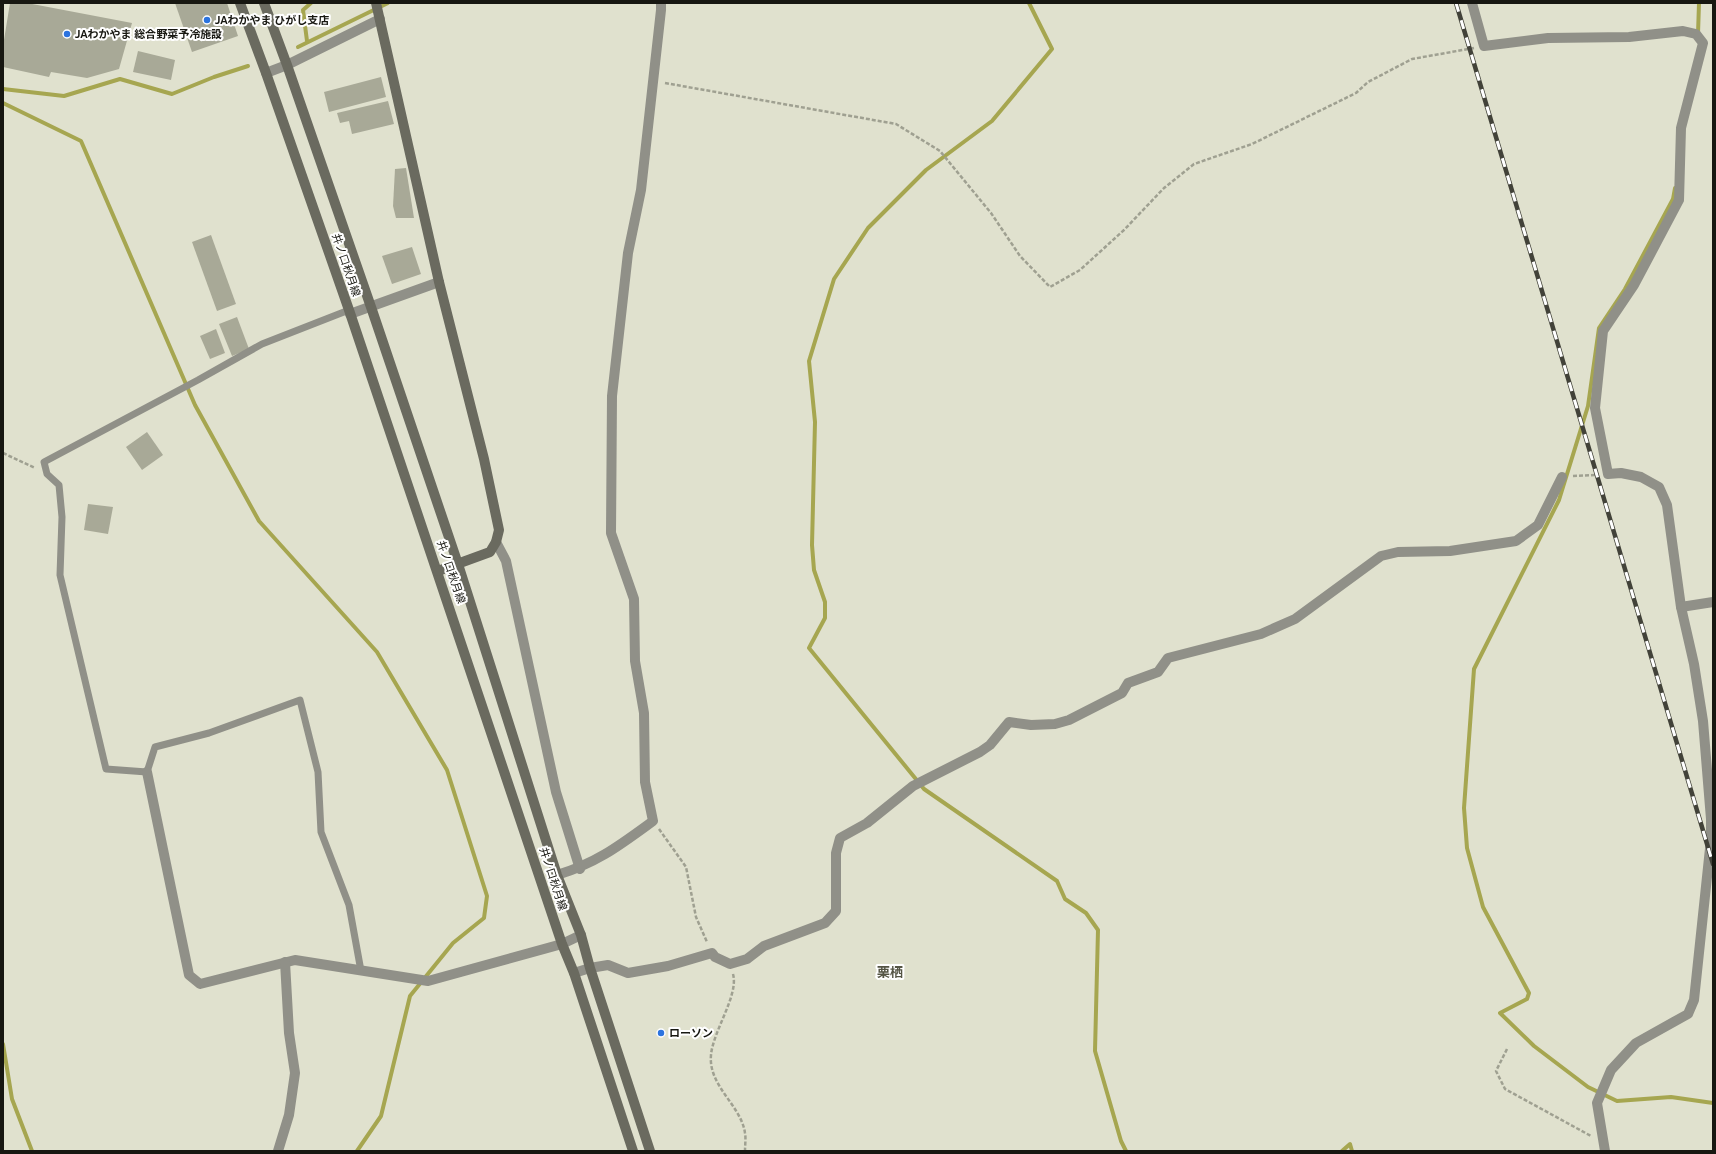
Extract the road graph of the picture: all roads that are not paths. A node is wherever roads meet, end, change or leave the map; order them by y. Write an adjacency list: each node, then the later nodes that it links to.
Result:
1 (240, 3): 8 (main road, 井ノ口秋月線)
2 (264, 3): 7 (main road, 井ノ口秋月線)
3 (376, 3): 6 (main road)
4 (661, 3): 20 (street)
5 (1472, 3): 17 (street)
6 (380, 19): 7 (street); 9 (main road)
7 (287, 65): 8 (street); 10 (main road, 井ノ口秋月線)
8 (266, 73): 11 (main road, 井ノ口秋月線)
9 (439, 282): 10 (street); 13 (main road)
10 (371, 307): 11 (street); 14 (main road, 井ノ口秋月線)
11 (350, 312): 15 (main road, 井ノ口秋月線); 19 (lane)
12 (1562, 477): 25 (street)
13 (496, 542): 14 (main road); 20 (street)
14 (458, 564): 15 (main road); 21 (main road, 井ノ口秋月線)
15 (438, 571): 23 (main road, 井ノ口秋月線)
16 (1713, 602): 17 (street)
17 (1681, 607): 18 (street)
18 (1708, 720): 28 (street)
19 (147, 772): 24 (street); 26 (lane)
20 (580, 869): 21 (street)
21 (557, 876): 22 (main road, 井ノ口秋月線)
22 (581, 935): 23 (street); 25 (main road, 井ノ口秋月線)
23 (562, 944): 26 (street); 27 (main road, 井ノ口秋月線)
24 (285, 962): 26 (street); 29 (street)
25 (590, 968): 27 (street); 31 (main road, 井ノ口秋月線)
26 (361, 970)
27 (574, 973): 30 (main road, 井ノ口秋月線)
28 (1604, 1147)
29 (278, 1151)
30 (633, 1151)
31 (650, 1151)

